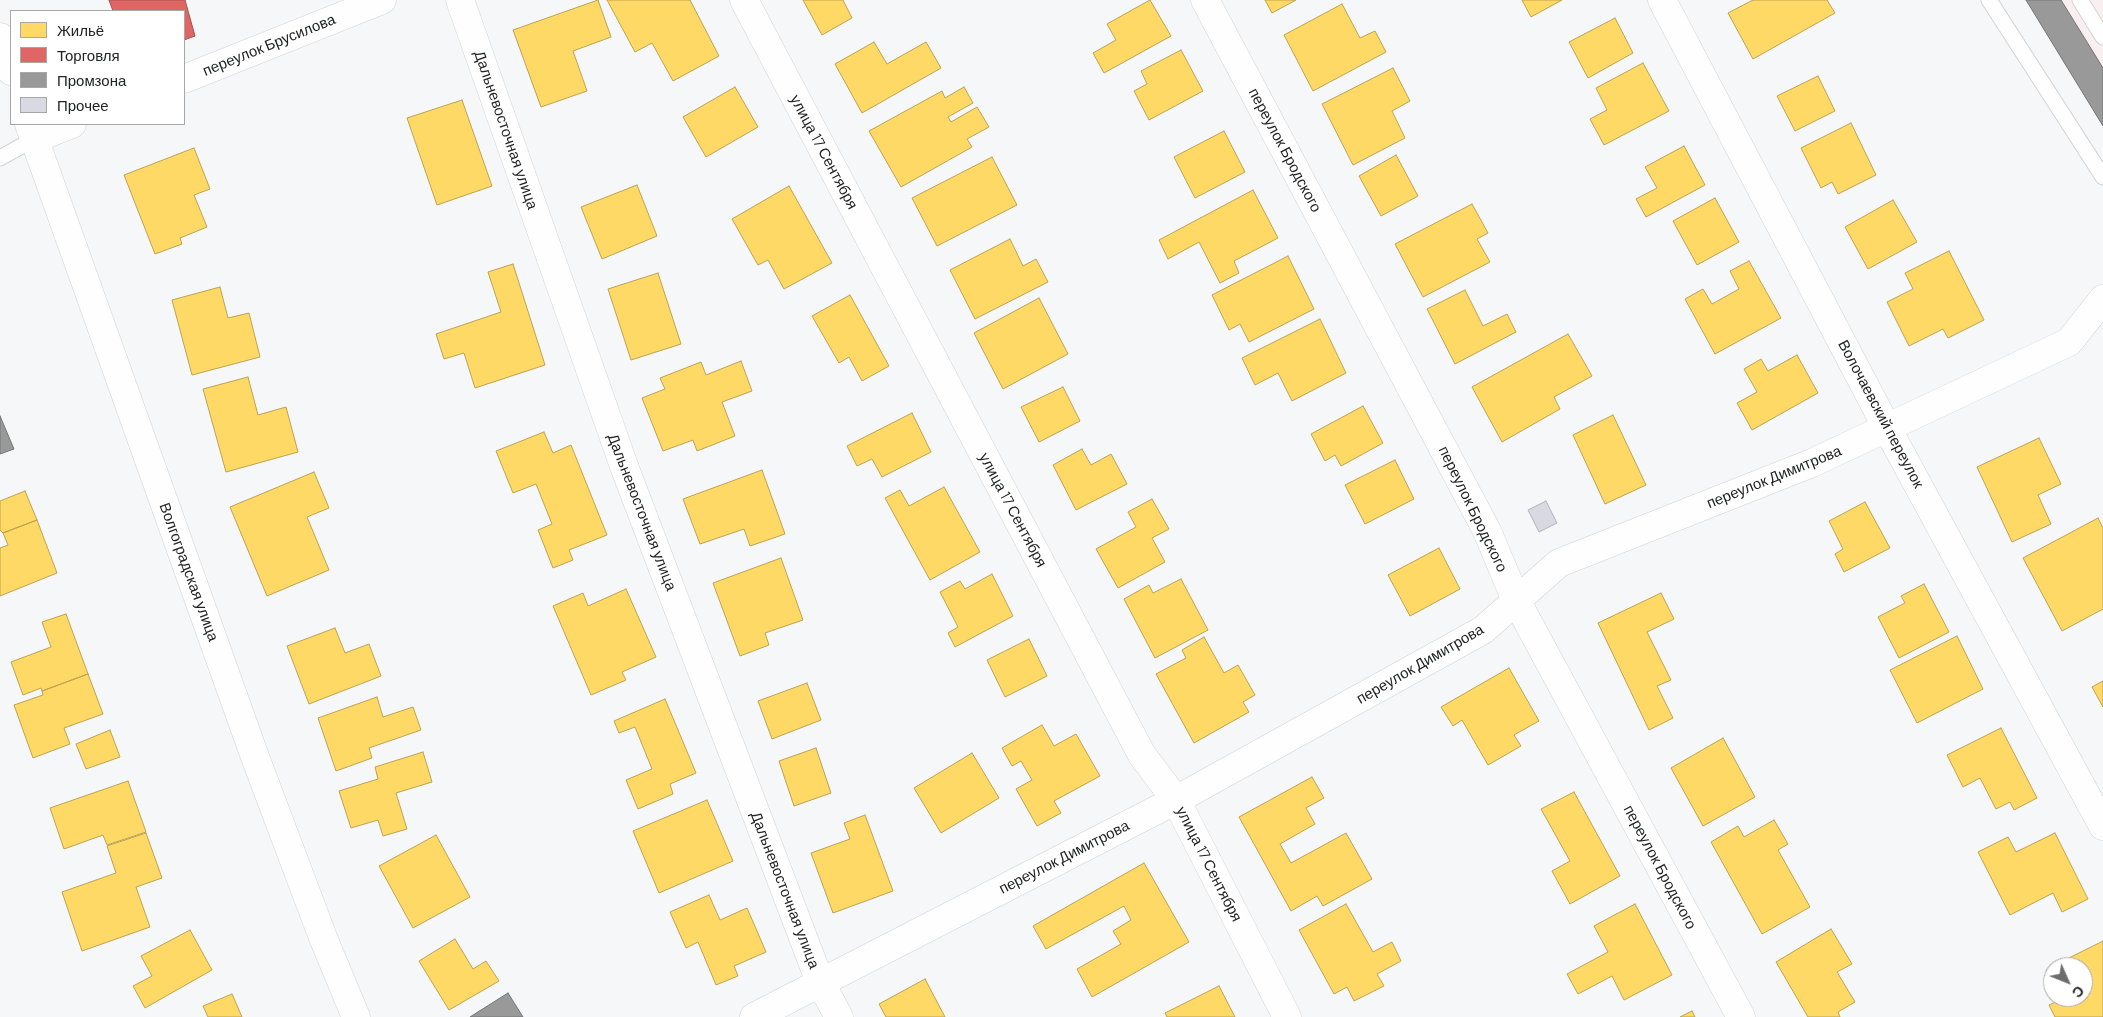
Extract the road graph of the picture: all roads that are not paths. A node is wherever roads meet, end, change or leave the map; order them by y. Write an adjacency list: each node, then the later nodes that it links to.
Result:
1 (382, 0): 11 (street, переулок Брусилова)
2 (460, 0): 21 (street, Дальневосточная улица)
3 (744, 0): 19 (street, улица 17 Сентября)
4 (1205, 0): 18 (street, переулок Бродского)
5 (1662, 0): 17 (street, Волочаевский переулок)
6 (1989, 0): 15 (lane)
7 (2080, 0): 9 (lane)
8 (0, 37): 10 (street)
9 (2103, 37)
10 (10, 67)
11 (185, 79)
12 (66, 125): 13 (street)
13 (32, 131): 14 (lane); 22 (street, Волгоградская улица)
14 (0, 158)
15 (2103, 177)
16 (2103, 299): 17 (street, переулок Димитрова)
17 (1887, 428): 18 (street, переулок Димитрова); 20 (street, Волочаевский переулок)
18 (1516, 600): 19 (street, переулок Димитрова); 26 (street, переулок Бродского)
19 (1176, 800): 21 (street, переулок Димитрова); 25 (street, улица 17 Сентября)
20 (2103, 826)
21 (820, 982): 23 (street, переулок Димитрова); 24 (street, Дальневосточная улица)
22 (356, 1017)
23 (754, 1017)
24 (839, 1017)
25 (1287, 1017)
26 (1741, 1017)

